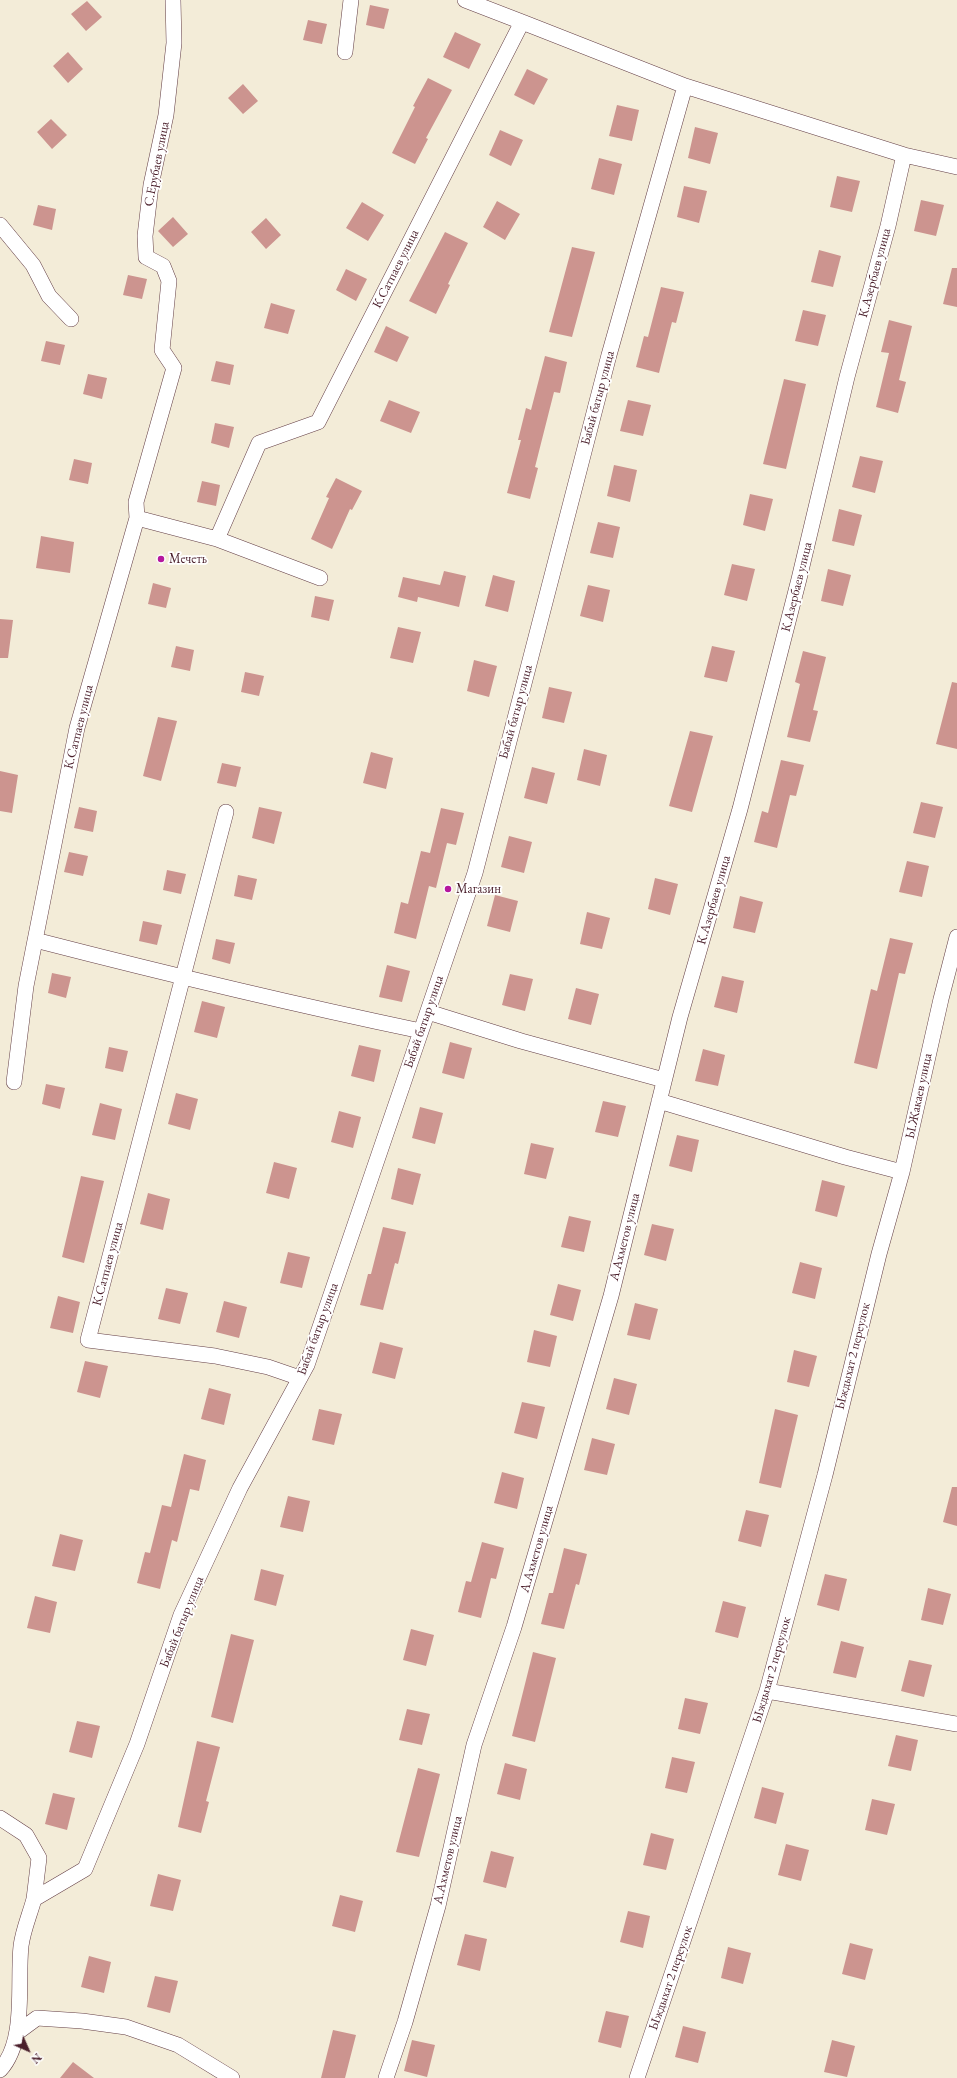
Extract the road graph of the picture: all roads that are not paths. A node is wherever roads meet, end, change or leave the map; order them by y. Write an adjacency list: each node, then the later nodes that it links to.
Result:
1 (173, 0): 10 (street, С.Ерубаев улица)
2 (351, 0): 5 (street)
3 (464, 0): 4 (street)
4 (522, 22): 6 (street); 13 (street, К.Сатпаев улица)
5 (345, 52)
6 (685, 86): 7 (street); 19 (street, Бабай батыр улица)
7 (904, 155): 8 (street); 20 (street, К.Азербаев улица)
8 (957, 167)
9 (0, 225): 11 (street)
10 (166, 316): 12 (street, К.Сатпаев улица)
11 (71, 319)
12 (137, 518): 13 (street); 17 (street, К.Сатпаев улица)
13 (217, 539): 14 (street)
14 (320, 578)
15 (226, 812): 18 (street, К.Сатпаев улица)
16 (957, 937): 25 (street, Ы.Жакаев улица)
17 (35, 940): 18 (street); 23 (street, К.Сатпаев улица)
18 (183, 978): 21 (street); 27 (street, К.Сатпаев улица)
19 (428, 1012): 21 (street, Бабай батыр улица); 22 (street)
20 (680, 1017): 22 (street, А.Ахметов улица)
21 (421, 1031): 27 (street, Бабай батыр улица)
22 (664, 1080): 24 (street, А.Ахметов улица)
23 (14, 1082)
24 (659, 1101): 25 (street); 35 (street, А.Ахметов улица)
25 (902, 1172): 26 (street, Ы.Жакаев улица)
26 (879, 1254): 28 (street, Ыждыхат 2 переулок)
27 (300, 1378): 31 (street, Бабай батыр улица)
28 (767, 1690): 29 (street); 36 (street, Ыждыхат 2 переулок)
29 (957, 1724)
30 (0, 1818): 31 (street)
31 (34, 1899): 32 (street)
32 (18, 2032): 33 (street); 34 (street)
33 (0, 2070)
34 (232, 2078)
35 (386, 2078)
36 (637, 2078)

